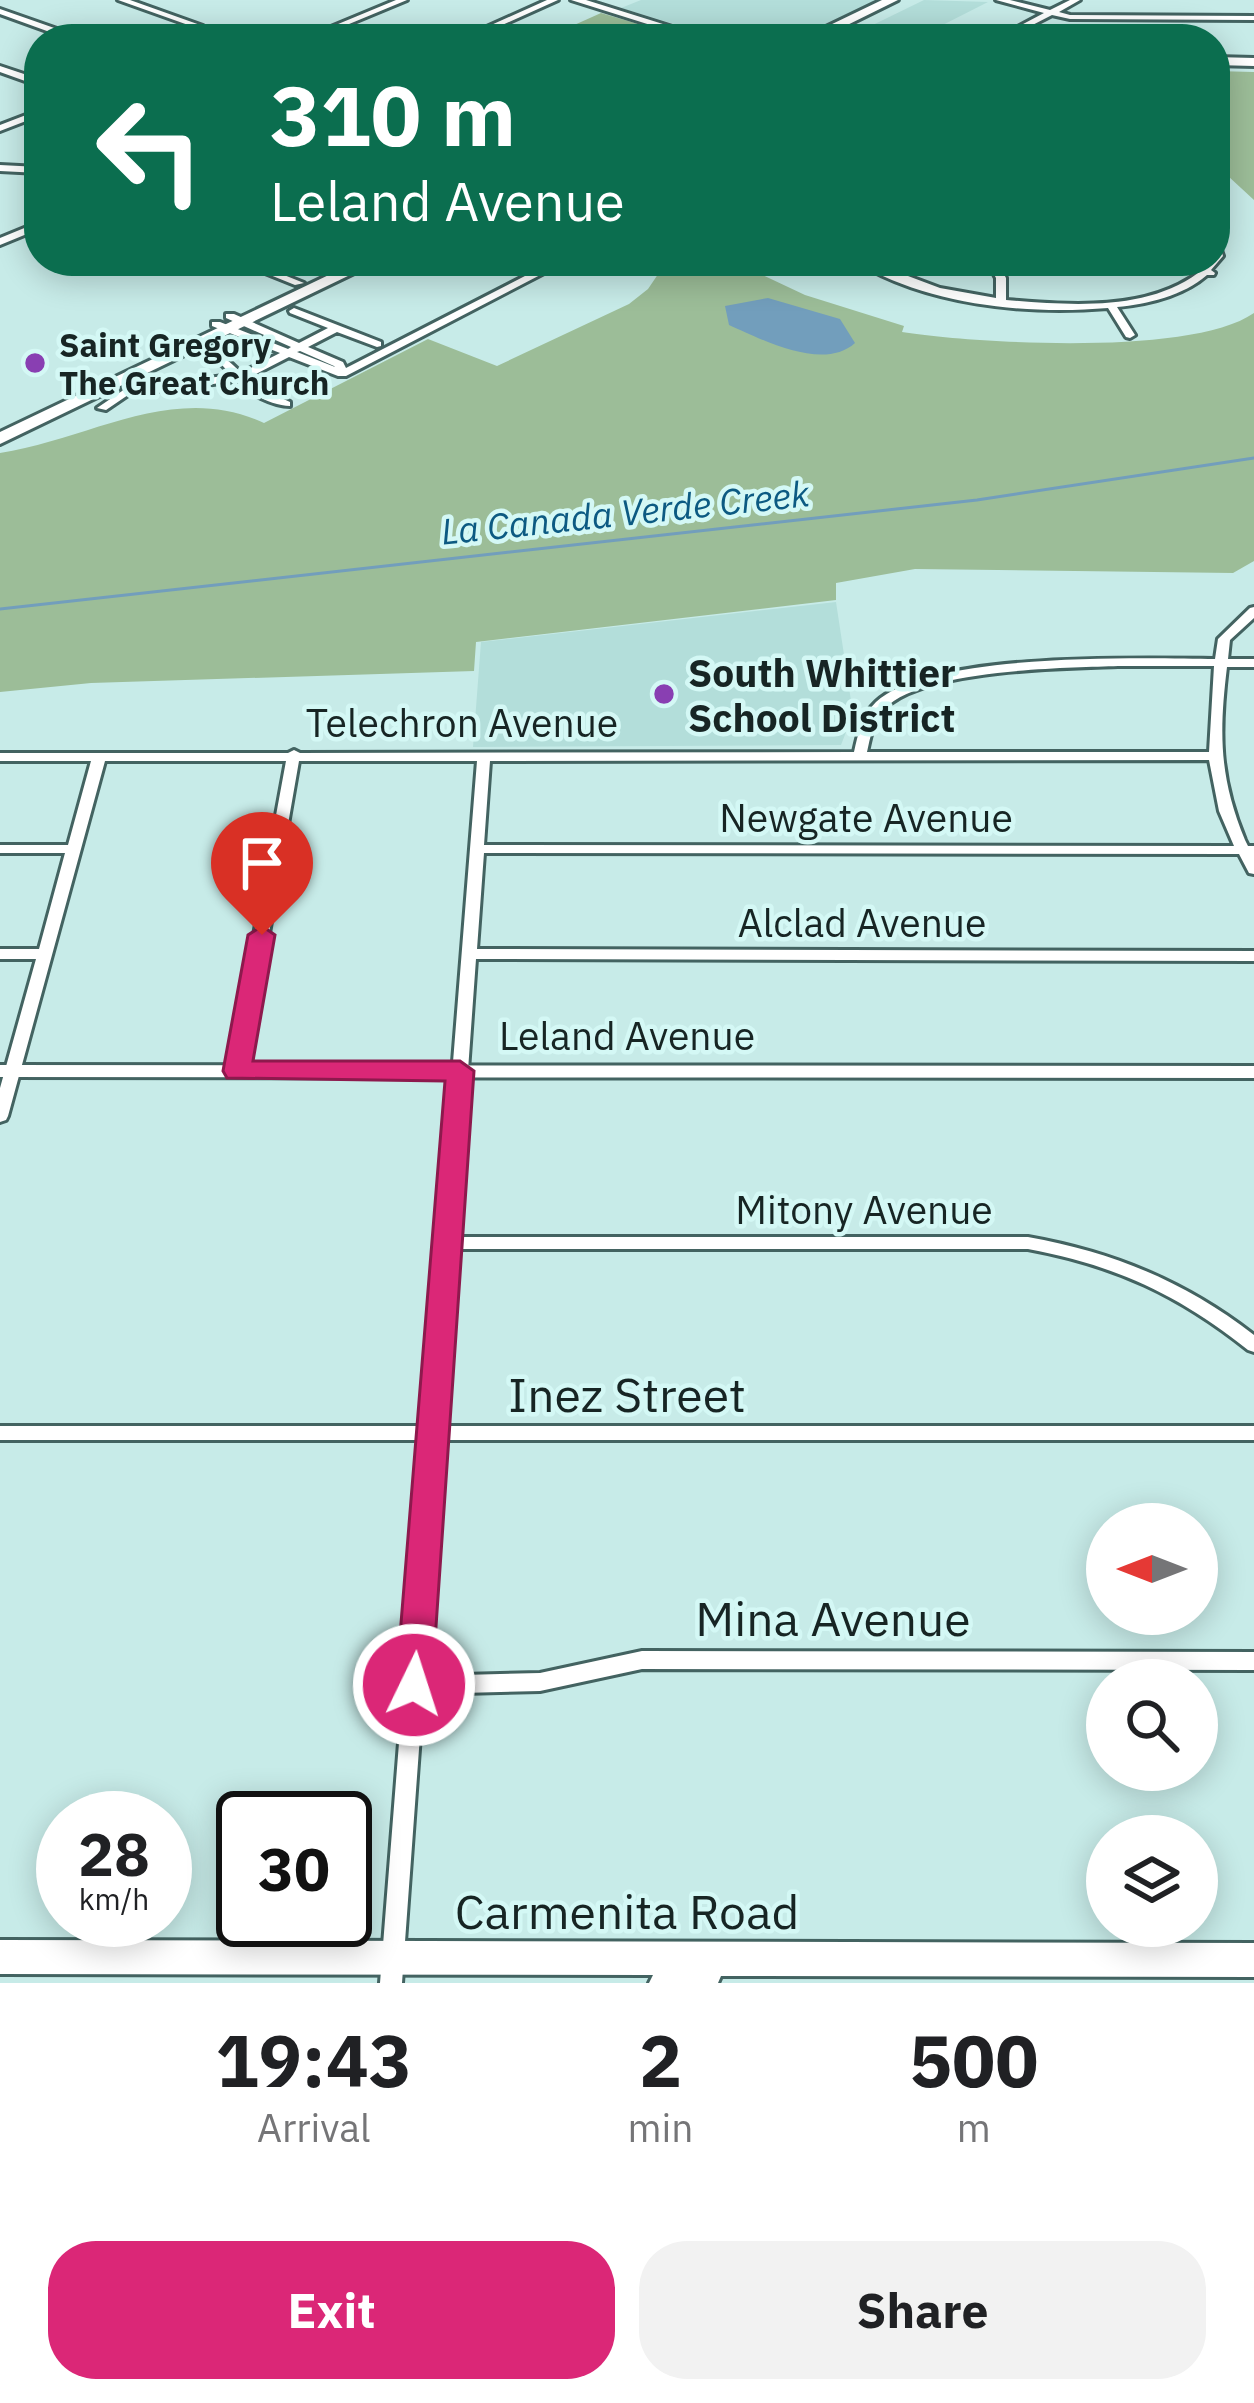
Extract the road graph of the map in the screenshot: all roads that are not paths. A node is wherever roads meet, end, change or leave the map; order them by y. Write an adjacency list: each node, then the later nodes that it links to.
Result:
1 (122, 0): 13 (street)
2 (404, 0): 14 (street)
3 (554, 0): 15 (street)
4 (576, 0): 16 (street)
5 (892, 0): 17 (main road)
6 (910, 0): 18 (main road)
7 (1000, 0): 10 (street)
8 (1076, 0): 10 (street)
9 (0, 10): 12 (street)
10 (1051, 13): 11 (street); 19 (street)
11 (1254, 18)
12 (37, 24)
13 (193, 24)
14 (344, 24)
15 (499, 24)
16 (656, 24)
17 (840, 24)
18 (861, 24)
19 (1029, 24)
20 (282, 276): 27 (street)
21 (314, 276): 27 (main road)
22 (337, 276): 31 (main road)
23 (533, 276): 38 (street)
24 (899, 276): 28 (street)
25 (1000, 276): 28 (street)
26 (1205, 276): 29 (street)
27 (299, 283): 31 (main road)
28 (1000, 299): 29 (street)
29 (1111, 305): 33 (street)
30 (294, 311): 32 (street)
31 (229, 323): 35 (street); 37 (street); 42 (main road); 43 (main road)
32 (336, 328): 34 (street); 35 (street)
33 (1130, 335)
34 (376, 344)
35 (299, 346): 37 (street); 38 (street)
36 (206, 353): 39 (street)
37 (285, 354): 38 (street); 39 (street)
38 (342, 374)
39 (240, 378): 40 (street); 41 (street)
40 (286, 404)
41 (102, 408)
42 (0, 426)
43 (0, 439)
44 (1254, 611): 45 (street)
45 (1221, 663): 46 (street); 48 (street); 49 (street)
46 (1254, 663)
47 (294, 754): 51 (street, Telechron Avenue); 52 (street, Telechron Avenue); 63 (street)
48 (860, 754): 49 (street, Telechron Avenue); 52 (street, Telechron Avenue)
49 (1212, 756): 56 (street)
50 (0, 757): 51 (street, Telechron Avenue)
51 (100, 757): 54 (street)
52 (484, 758): 55 (street)
53 (0, 849): 54 (street)
54 (74, 849): 59 (street)
55 (477, 849): 56 (street, Newgate Avenue); 60 (street)
56 (1248, 850): 57 (street)
57 (1254, 870)
58 (0, 954): 59 (street)
59 (45, 954): 62 (street)
60 (469, 954): 61 (street, Alclad Avenue); 64 (street)
61 (1254, 956)
62 (6, 1071): 63 (street, Leland Avenue); 66 (street)
63 (237, 1071): 64 (street, Leland Avenue)
64 (460, 1071): 65 (street, Leland Avenue); 67 (street)
65 (1254, 1072)
66 (0, 1116)
67 (447, 1243): 68 (street, Mitony Avenue); 70 (street)
68 (1254, 1345)
69 (0, 1433): 70 (street, Inez Street)
70 (432, 1433): 71 (street, Inez Street); 73 (street)
71 (1254, 1433)
72 (1254, 1661): 73 (street, Mina Avenue)
73 (414, 1685): 77 (street)
74 (0, 1957): 77 (main road, Carmenita Road)
75 (732, 1959): 77 (main road, Carmenita Road); 78 (main road, Carmenita Road); 79 (main road)
76 (1254, 1960): 78 (main road, Carmenita Road)
77 (392, 1970)
78 (969, 1971)
79 (667, 1983)

